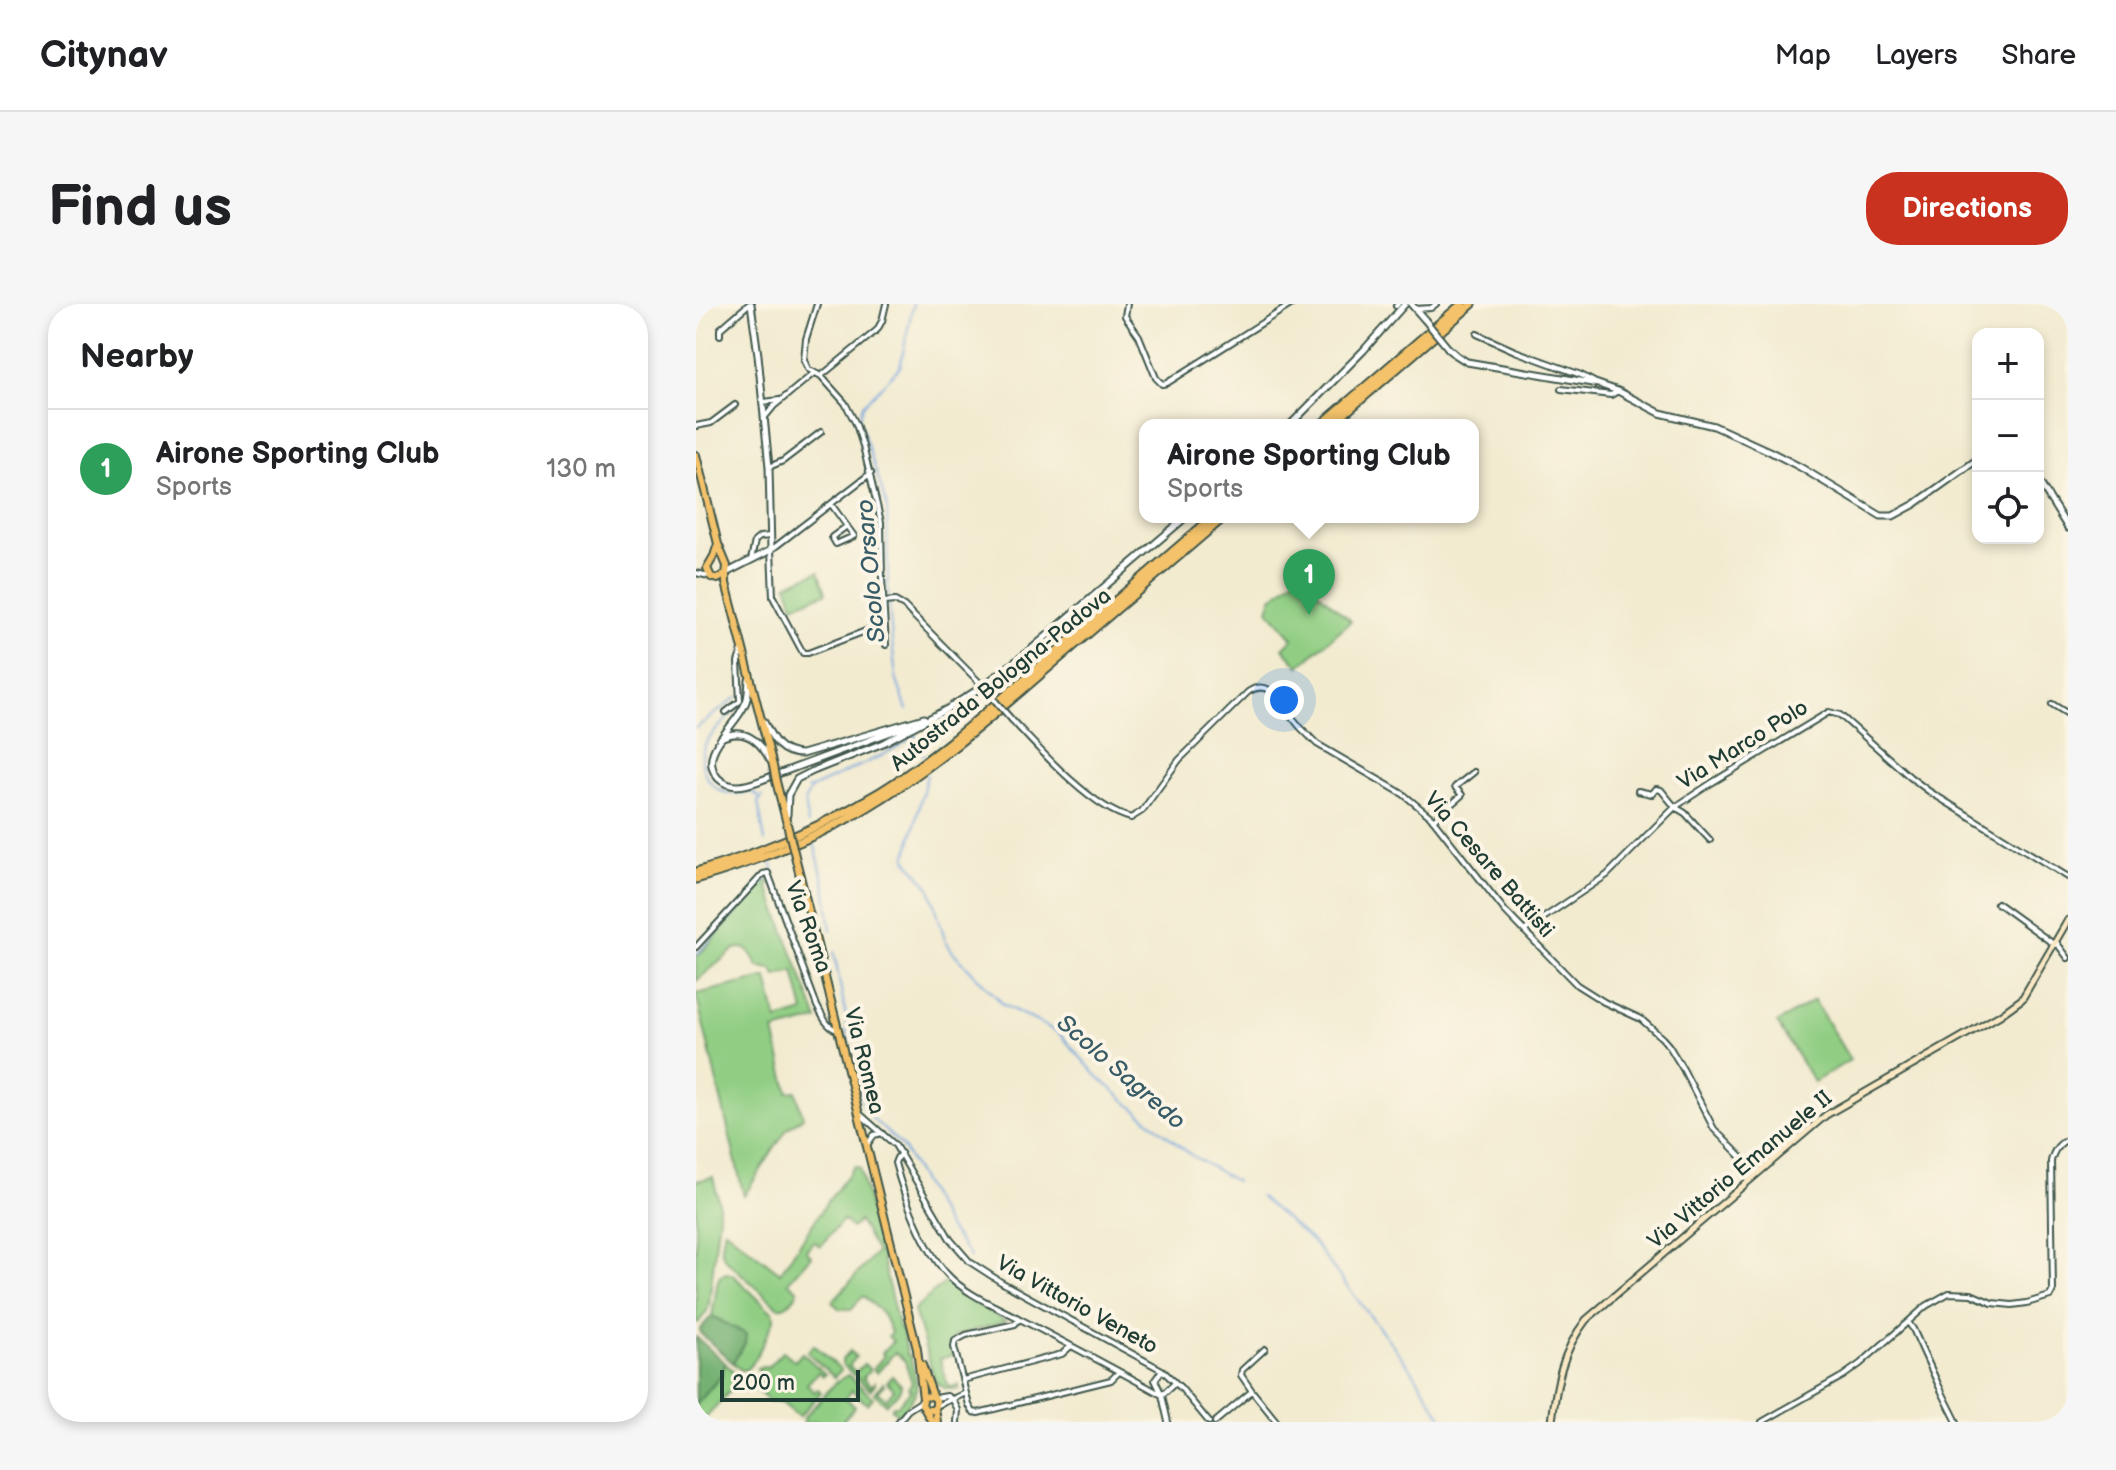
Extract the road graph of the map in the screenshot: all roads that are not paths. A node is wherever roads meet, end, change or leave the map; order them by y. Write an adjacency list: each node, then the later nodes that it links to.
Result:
1 (750, 304): 11 (street); 20 (street)
2 (817, 304): 12 (street)
3 (886, 304): 14 (street)
4 (1127, 304): 5 (street)
5 (1292, 304)
6 (1436, 304): 9 (street)
7 (1462, 304): 25 (highway)
8 (1472, 304): 26 (highway)
9 (1411, 306): 15 (street, bridge); 24 (street)
10 (1477, 334): 15 (street)
11 (720, 335)
12 (808, 369): 13 (street); 16 (street)
13 (814, 373): 14 (street); 16 (street)
14 (821, 376): 32 (street)
15 (1598, 384): 18 (street)
16 (795, 387): 19 (street)
17 (1561, 389): 18 (street)
18 (1618, 391): 30 (street)
19 (781, 399): 20 (street); 22 (street)
20 (764, 404): 22 (street); 23 (street)
21 (735, 405): 27 (street)
22 (774, 406): 23 (street)
23 (765, 418): 31 (street)
24 (1296, 419)
25 (1328, 419)
26 (1338, 419)
27 (696, 426)
28 (821, 432): 31 (street)
29 (696, 455): 41 (main road)
30 (1972, 463)
31 (769, 467): 40 (street)
32 (871, 473): 34 (street); 50 (street)
33 (2044, 490): 39 (street)
34 (831, 504): 38 (street); 42 (street)
35 (1179, 523): 59 (street)
36 (1206, 523): 68 (highway, Autostrada Bologna-Padova)
37 (1217, 523): 70 (highway, Autostrada Bologna-Padova)
38 (847, 526): 38 (street)
39 (2068, 528)
40 (770, 536): 42 (street); 43 (street)
41 (718, 544): 44 (main road); 45 (main road)
42 (771, 550): 43 (street); 51 (street)
43 (751, 560): 46 (street)
44 (709, 562): 45 (main road); 48 (main road)
45 (724, 562): 46 (street); 47 (main road)
46 (735, 567): 47 (street)
47 (726, 574): 48 (main road); 49 (main road)
48 (712, 578): 49 (main road)
49 (729, 592): 53 (main road)
50 (887, 601): 51 (street); 65 (street, Via Cesare Battisti, bridge)
51 (884, 624): 52 (street)
52 (886, 645)
53 (743, 648): 54 (main road); 57 (street)
54 (749, 671): 56 (main road); 60 (street)
55 (2052, 704): 58 (street)
56 (759, 711): 59 (street); 61 (main road)
57 (726, 712)
58 (2068, 714)
59 (933, 716): 60 (street); 66 (street)
60 (717, 741): 61 (street)
61 (773, 766): 66 (main road, Via Romea, bridge)
62 (1474, 772): 65 (street)
63 (1638, 791): 64 (street)
64 (1675, 807): 67 (street); 69 (street, Via Marco Polo); 73 (street, Via Marco Polo)
65 (1433, 820): 73 (street, Via Cesare Battisti)
66 (789, 832): 77 (main road, Via Romea, bridge)
67 (1710, 840)
68 (696, 872)
69 (2068, 877)
70 (696, 879)
71 (1997, 903): 74 (street)
72 (2068, 920): 74 (main road, Via Vittorio Emanuele II)
73 (1524, 931): 83 (street, Via Cesare Battisti)
74 (2056, 943): 76 (street); 83 (main road, Via Vittorio Emanuele II)
75 (696, 947): 77 (street, Via Roma)
76 (2068, 958)
77 (838, 1030): 78 (main road, Via Romea)
78 (859, 1112): 79 (street, Via Vittorio Veneto); 81 (main road, Via Romea)
79 (882, 1133): 81 (street); 82 (street, Via Vittorio Veneto)
80 (2068, 1139): 85 (street)
81 (867, 1145): 88 (main road, Via Romea)
82 (901, 1153): 84 (street); 89 (street, Via Vittorio Veneto)
83 (1757, 1173): 109 (main road, Via Vittorio Emanuele II)
84 (1019, 1319): 86 (street); 91 (street)
85 (1908, 1322): 110 (street); 111 (street)
86 (1071, 1346): 90 (street); 91 (street)
87 (1265, 1349): 95 (street)
88 (917, 1350): 98 (main road, Via Romea); 100 (main road, Via Romea)
89 (1162, 1370): 92 (street); 93 (street, Via Vittorio Veneto)
90 (1119, 1372): 94 (street); 96 (street)
91 (963, 1380): 96 (street)
92 (1155, 1380): 94 (street); 97 (street)
93 (1176, 1383): 97 (street); 106 (street, Via Vittorio Veneto)
94 (1146, 1386): 97 (street)
95 (1252, 1391): 107 (street); 108 (street)
96 (966, 1393): 99 (street)
97 (1162, 1395): 105 (street)
98 (934, 1397): 99 (street); 100 (main road); 101 (main road, Via Romea)
99 (953, 1400): 101 (street); 104 (street)
100 (924, 1405): 101 (main road); 102 (street); 103 (main road, Via Romea)
101 (935, 1407): 103 (main road, Via Romea)
102 (898, 1422)
103 (934, 1422)
104 (957, 1422)
105 (1168, 1422)
106 (1209, 1422)
107 (1215, 1422)
108 (1277, 1422)
109 (1552, 1422)
110 (1762, 1422)
111 (1957, 1422)

